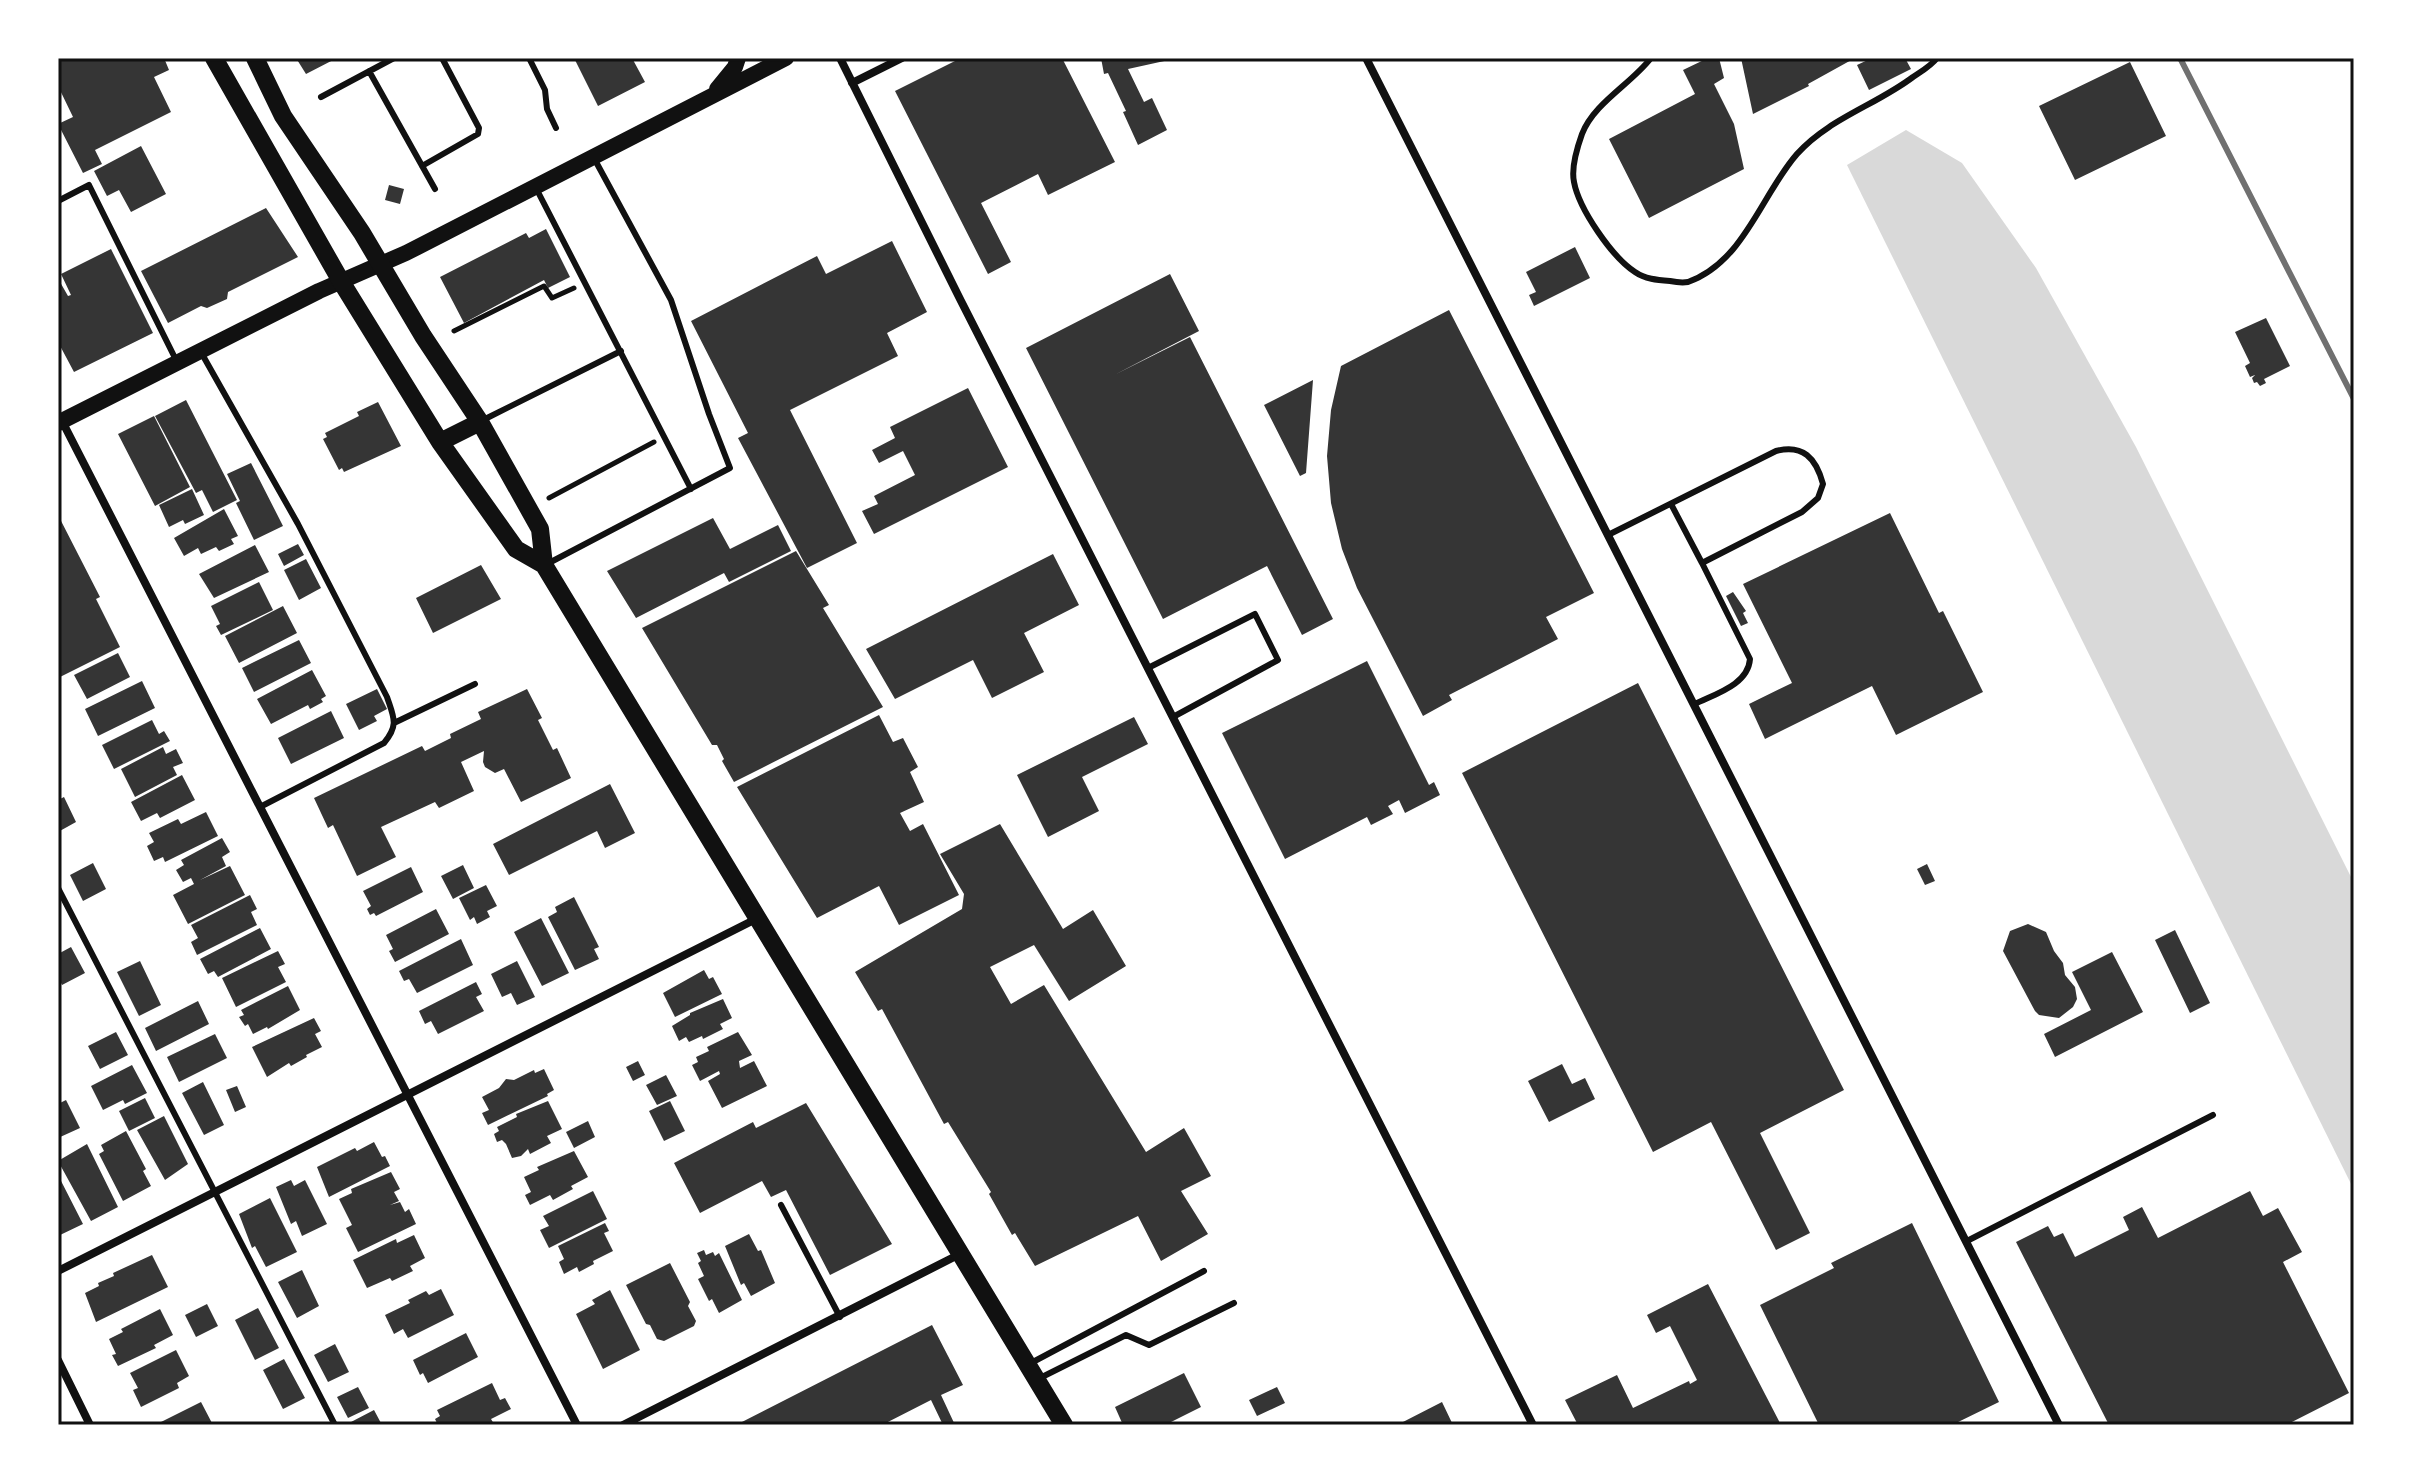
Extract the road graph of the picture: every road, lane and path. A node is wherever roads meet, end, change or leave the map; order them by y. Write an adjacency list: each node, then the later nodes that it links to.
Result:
1 (214, 58): 19 (main road)
2 (255, 58): 17 (main road)
3 (394, 58): 13 (lane)
4 (442, 58): 21 (lane)
5 (529, 58): 18 (lane)
6 (738, 58): 15 (main road)
7 (786, 58): 15 (main road)
8 (840, 58): 14 (street)
9 (902, 58): 14 (street)
10 (1366, 58): 39 (street)
11 (1651, 58): 12 (lane)
12 (1937, 58)
13 (369, 71): 16 (lane); 21 (lane)
14 (852, 83): 42 (street)
15 (711, 96): 20 (main road)
16 (321, 97)
17 (283, 116): 19 (main road); 25 (main road)
18 (556, 128)
19 (255, 130): 26 (main road)
20 (593, 157): 22 (main road); 36 (lane)
21 (422, 166): 23 (lane)
22 (535, 186): 25 (main road); 30 (lane)
23 (435, 189)
24 (58, 201): 31 (lane)
25 (381, 266): 26 (main road); 33 (main road)
26 (342, 283): 29 (main road); 35 (main road)
27 (559, 295): 28 (path)
28 (454, 331)
29 (201, 351): 31 (main road); 46 (lane)
30 (621, 351): 33 (lane); 34 (lane)
31 (178, 363): 32 (main road)
32 (60, 422): 47 (street)
33 (480, 422): 35 (main road); 41 (main road)
34 (665, 437): 36 (lane); 37 (path)
35 (440, 442): 41 (main road)
36 (691, 489): 41 (lane)
37 (549, 498)
38 (1671, 504): 39 (lane); 40 (lane); 40 (lane)
39 (1608, 535): 44 (street)
40 (1702, 563): 44 (lane)
41 (544, 565): 49 (main road)
42 (1148, 668): 45 (street); 45 (lane)
43 (475, 684): 46 (lane)
44 (1695, 704): 54 (street)
45 (1173, 717): 67 (street)
46 (394, 723): 47 (lane)
47 (260, 807): 50 (street)
48 (58, 888): 52 (lane)
49 (756, 919): 50 (street); 55 (main road)
50 (408, 1095): 52 (street); 64 (street)
51 (2213, 1115): 54 (lane)
52 (214, 1191): 56 (street); 63 (lane)
53 (781, 1205): 59 (lane)
54 (1967, 1241): 68 (street)
55 (960, 1254): 59 (street); 61 (main road)
56 (58, 1271)
57 (1204, 1271): 61 (lane)
58 (1234, 1303): 61 (lane)
59 (840, 1317): 65 (street)
60 (58, 1360): 62 (street)
61 (1032, 1372): 66 (main road)
62 (90, 1425)
63 (335, 1425)
64 (577, 1425)
65 (623, 1425)
66 (1064, 1425)
67 (1533, 1425)
68 (2059, 1425)

